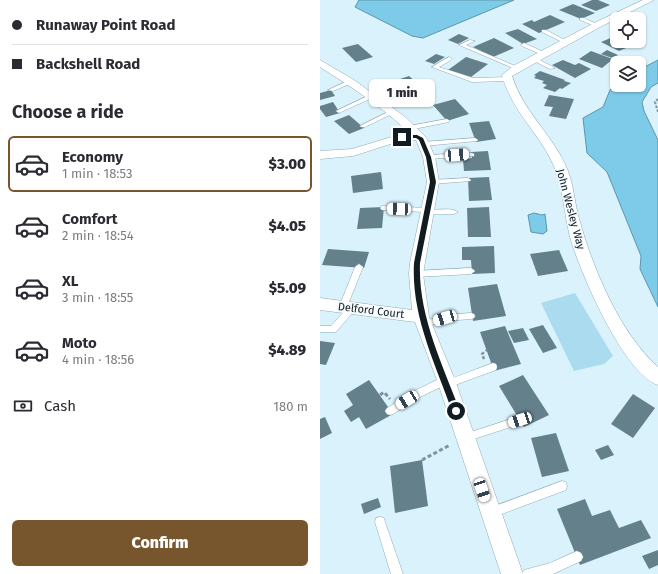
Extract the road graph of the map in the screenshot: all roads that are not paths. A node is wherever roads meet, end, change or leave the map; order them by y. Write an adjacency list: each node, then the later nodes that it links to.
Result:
1 (650, 0): 3 (street)
2 (582, 19): 3 (lane)
3 (597, 25): 6 (street)
4 (544, 31): 6 (lane)
5 (472, 41): 11 (lane)
6 (566, 42): 8 (street)
7 (524, 45): 8 (lane)
8 (539, 56): 11 (street); 12 (lane)
9 (449, 59): 13 (lane)
10 (320, 63): 14 (street)
11 (517, 68): 13 (street)
12 (552, 68)
13 (508, 79): 39 (street, John Wesley Way)
14 (350, 82): 15 (lane); 17 (street)
15 (331, 90)
16 (412, 96): 17 (lane)
17 (381, 105): 18 (lane); 20 (lane); 22 (street)
18 (339, 111)
19 (447, 121): 22 (lane)
20 (363, 126)
21 (475, 140): 22 (lane)
22 (420, 141): 23 (lane); 24 (street); 26 (street)
23 (472, 154)
24 (320, 155)
25 (468, 180): 26 (lane)
26 (433, 182): 28 (street)
27 (384, 208): 28 (lane)
28 (428, 211): 29 (lane); 32 (street)
29 (454, 212)
30 (359, 267): 34 (lane)
31 (471, 270): 32 (lane)
32 (416, 274): 36 (street)
33 (320, 304): 34 (street, Delford Court)
34 (348, 308): 36 (street, Delford Court); 37 (lane)
35 (471, 316): 36 (lane)
36 (423, 320): 40 (street)
37 (320, 329)
38 (493, 367): 40 (lane)
39 (658, 378)
40 (446, 382): 41 (lane); 43 (street)
41 (390, 411)
42 (520, 420): 43 (lane)
43 (465, 438): 45 (street)
44 (562, 486): 45 (lane)
45 (490, 513): 49 (street)
46 (380, 522): 48 (lane)
47 (577, 557): 50 (lane)
48 (397, 574)
49 (512, 574)
50 (528, 574)

